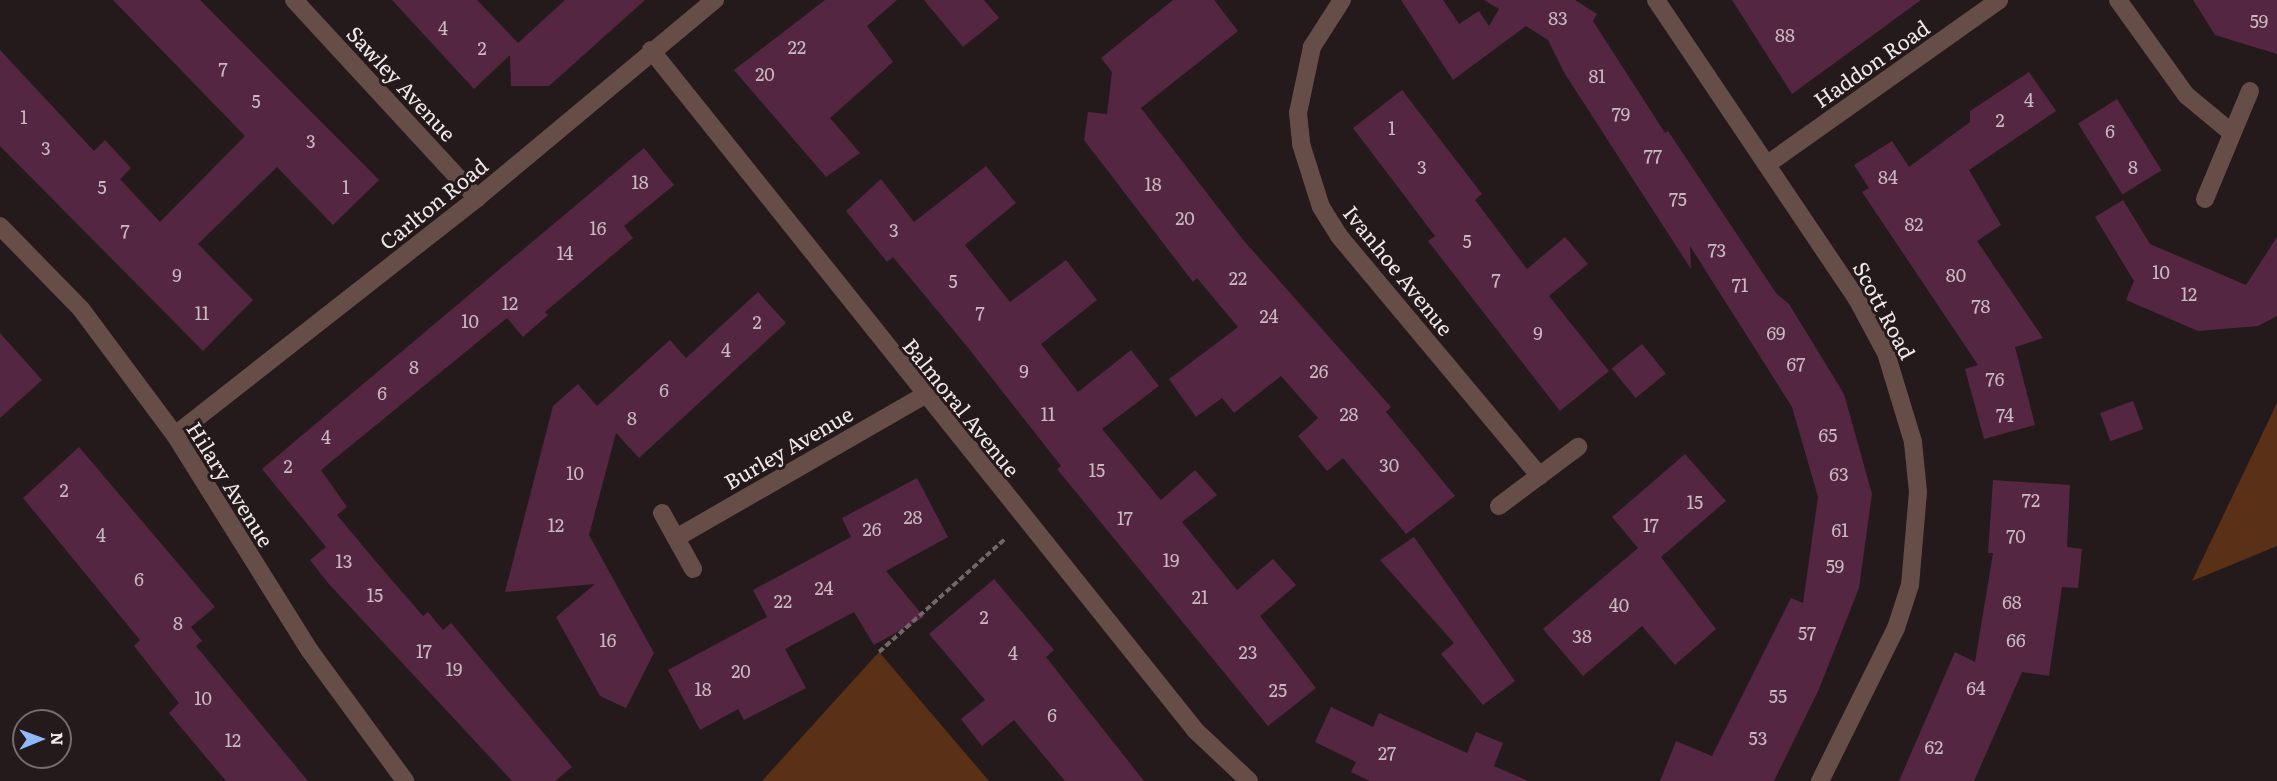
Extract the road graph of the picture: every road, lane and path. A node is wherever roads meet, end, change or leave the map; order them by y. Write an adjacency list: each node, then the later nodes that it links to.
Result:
1 (294, 0): 11 (street, Sawley Avenue)
2 (715, 0): 7 (street, Carlton Road)
3 (1342, 0): 17 (street, Ivanhoe Avenue)
4 (1656, 0): 10 (street, Scott Road)
5 (1999, 0): 10 (street, Haddon Road)
6 (2118, 0): 9 (street)
7 (651, 51): 11 (street, Carlton Road); 14 (street, Balmoral Avenue)
8 (2250, 91): 9 (street)
9 (2232, 133): 12 (street)
10 (1769, 163): 26 (street, Scott Road)
11 (477, 198): 15 (street, Carlton Road)
12 (2205, 199)
13 (3, 234): 15 (street, Hilary Avenue)
14 (923, 396): 20 (street, Balmoral Avenue); 21 (street, Burley Avenue)
15 (175, 435): 24 (street, Hilary Avenue)
16 (1578, 447): 17 (street)
17 (1540, 476): 18 (street)
18 (1499, 506)
19 (663, 513): 21 (street)
20 (1026, 520): 23 (path); 25 (street, Balmoral Avenue)
21 (676, 538): 22 (street)
22 (693, 569)
23 (879, 652)
24 (405, 781)
25 (1249, 781)
26 (1820, 781)

